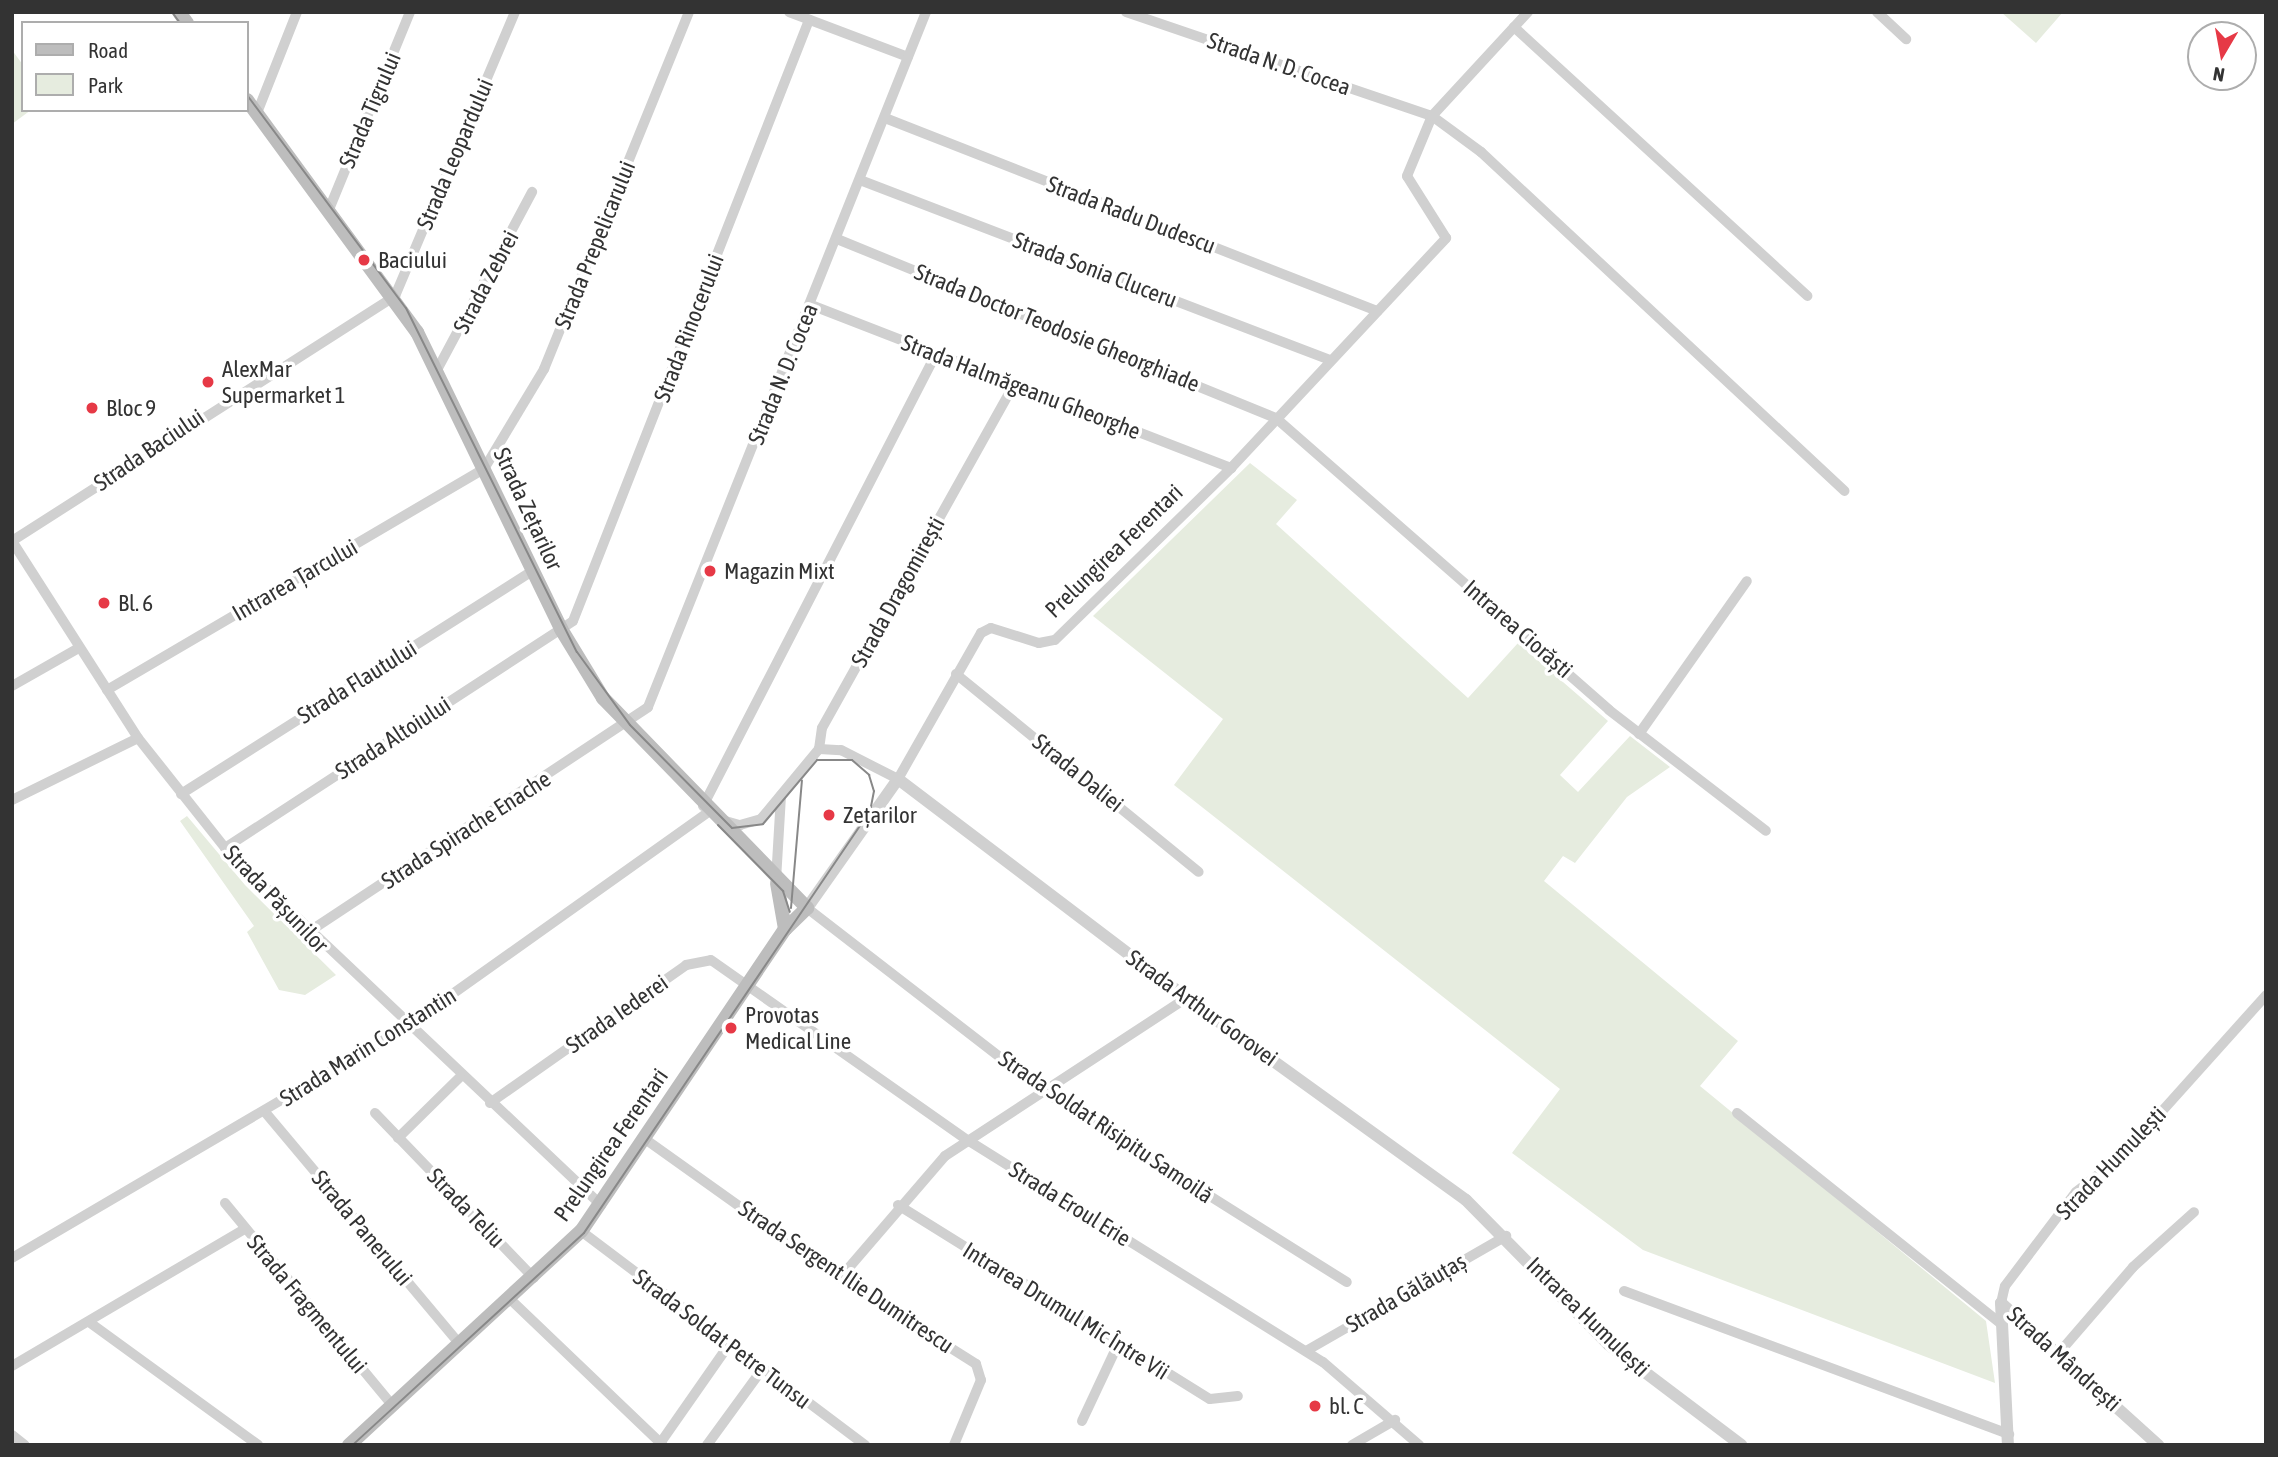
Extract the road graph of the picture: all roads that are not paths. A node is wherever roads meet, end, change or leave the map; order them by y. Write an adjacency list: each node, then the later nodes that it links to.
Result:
1 (297, 12): 15 (street)
2 (410, 12): 20 (street, Strada Tigrului)
3 (515, 12): 22 (street, Strada Leopardului)
4 (689, 12): 32 (street, Strada Prepelicarului)
5 (789, 12): 10 (street)
6 (926, 12): 13 (street, Strada N. D. Cocea)
7 (1126, 12): 16 (street, Strada N. D. Cocea)
8 (1528, 12): 11 (street)
9 (1877, 12): 12 (street)
10 (809, 20): 13 (street); 37 (street, Strada Rinocerului)
11 (1514, 27): 16 (street); 23 (street)
12 (1906, 39)
13 (908, 57): 17 (street, Strada N. D. Cocea)
14 (248, 101): 15 (main road, Strada Zețarilor)
15 (257, 113): 20 (main road, Strada Zețarilor)
16 (1432, 116): 25 (street, Prelungirea Ferentari); 33 (street, Strada N. D. Cocea)
17 (884, 118): 18 (street, Strada N. D. Cocea); 25 (street, Strada Radu Dudescu)
18 (860, 180): 21 (street, Strada N. D. Cocea); 27 (street, Strada Sonia Cluceru)
19 (532, 192): 28 (street, Strada Zebrei)
20 (330, 207): 22 (main road, Strada Zețarilor)
21 (837, 239): 24 (street, Strada N. D. Cocea); 30 (street, Strada Doctor Teodosie Gheorghiade)
22 (395, 296): 28 (main road, Strada Zețarilor); 34 (street, Strada Baciului)
23 (1808, 296)
24 (811, 305): 26 (street, Strada Halmăgeanu Gheorghe); 42 (street, Strada N. D. Cocea)
25 (1377, 311): 27 (street, Prelungirea Ferentari)
26 (936, 354): 29 (street, Strada Halmăgeanu Gheorghe); 50 (street, Strada Marin Constantin)
27 (1330, 360): 30 (street, Prelungirea Ferentari)
28 (437, 370): 32 (main road, Strada Zețarilor)
29 (1014, 384): 31 (street, Strada Halmăgeanu Gheorghe); 45 (street, Strada Dragomirești)
30 (1277, 419): 31 (street, Prelungirea Ferentari); 43 (street, Intrarea Ciorăști)
31 (1231, 468): 39 (street, Prelungirea Ferentari)
32 (484, 469): 35 (main road, Strada Zețarilor); 41 (street, Intrarea Țarcului)
33 (1844, 491)
34 (12, 541): 38 (street, Strada Pășunilor)
35 (532, 571): 37 (main road, Strada Zețarilor); 47 (street, Strada Flautului)
36 (1747, 580): 43 (street)
37 (561, 629): 42 (main road, Strada Zețarilor); 52 (street, Strada Altoiului)
38 (79, 648): 40 (street); 41 (street, Strada Pășunilor)
39 (956, 674): 46 (street, Prelungirea Ferentari); 53 (street, Strada Daliei)
40 (12, 687)
41 (107, 690): 44 (street, Strada Pășunilor)
42 (626, 727): 50 (main road, Strada Zețarilor); 57 (street, Strada Spirache Enache)
43 (1639, 734): 51 (street, Intrarea Ciorăști)
44 (138, 738): 47 (street, Strada Pășunilor); 49 (street)
45 (819, 749): 46 (street); 48 (street, Strada Dragomirești)
46 (898, 779): 55 (street, Prelungirea Ferentari); 60 (street, Strada Arthur Gorovei)
47 (181, 794): 52 (street, Strada Pășunilor)
48 (781, 795): 50 (street, Strada Dragomirești); 54 (street)
49 (12, 800)
50 (709, 812): 54 (main road, Strada Zețarilor); 61 (street, Strada Marin Constantin)
51 (1766, 831)
52 (225, 848): 57 (street, Strada Pășunilor)
53 (1199, 872)
54 (775, 880): 55 (main road, Strada Zețarilor); 56 (main road)
55 (807, 908): 56 (main road, Prelungirea Ferentari); 63 (street, Strada Soldat Risipitu Samoilă)
56 (785, 929): 58 (main road, Prelungirea Ferentari)
57 (307, 933): 61 (street, Strada Pășunilor)
58 (747, 984): 64 (street, Strada Iederei); 69 (main road, Prelungirea Ferentari); 70 (street, Strada Eroul Erie)
59 (2266, 995): 84 (street, Strada Humulești)
60 (1186, 998): 63 (street); 77 (street, Strada Arthur Gorovei)
61 (406, 1027): 62 (street, Strada Pășunilor); 65 (street, Strada Marin Constantin)
62 (460, 1077): 64 (street, Strada Pășunilor); 68 (street)
63 (1048, 1094): 70 (street); 81 (street, Strada Soldat Risipitu Samoilă)
64 (490, 1103): 72 (street, Strada Pășunilor)
65 (265, 1112): 78 (street, Strada Marin Constantin); 87 (street, Strada Panerului)
66 (375, 1113): 68 (street, Strada Teliu)
67 (1737, 1113): 86 (street)
68 (398, 1138): 79 (street, Strada Teliu)
69 (645, 1139): 72 (main road, Prelungirea Ferentari); 80 (street, Strada Sergent Ilie Dumitrescu)
70 (969, 1141): 73 (street); 90 (street, Strada Eroul Erie)
71 (225, 1203): 75 (street, Strada Fragmentului)
72 (601, 1205): 76 (main road, Prelungirea Ferentari)
73 (898, 1205): 80 (street); 88 (street, Intrarea Drumul Mic Între Vii)
74 (2194, 1212): 91 (street)
75 (245, 1229): 85 (street); 95 (street, Strada Fragmentului)
76 (581, 1231): 79 (main road, Prelungirea Ferentari); 89 (street, Strada Soldat Petre Tunsu)
77 (1506, 1236): 90 (street, Strada Gălăuțaș); 109 (street, Intrarea Humulești)
78 (12, 1258)
79 (534, 1278): 83 (main road, Prelungirea Ferentari)
80 (840, 1278): 106 (street, Strada Sergent Ilie Dumitrescu)
81 (1347, 1282)
82 (1624, 1291): 99 (street, Strada Humulești)
83 (510, 1299): 87 (main road, Prelungirea Ferentari); 101 (street)
84 (2001, 1303): 86 (street, Strada Humulești); 91 (street, Strada Mândrești)
85 (89, 1322): 92 (street); 103 (street)
86 (2001, 1324): 99 (street, Strada Humulești)
87 (459, 1343): 95 (main road, Prelungirea Ferentari)
88 (1118, 1344): 94 (street, Intrarea Drumul Mic Între Vii); 96 (street)
89 (728, 1346): 93 (street, Strada Soldat Petre Tunsu); 101 (street)
90 (1306, 1351): 97 (street, Strada Eroul Erie)
91 (2058, 1354): 110 (street, Strada Mândrești)
92 (12, 1366)
93 (761, 1371): 104 (street); 105 (street, Strada Soldat Petre Tunsu)
94 (1238, 1396)
95 (391, 1404): 100 (main road, Prelungirea Ferentari)
96 (1082, 1420)
97 (1395, 1420): 107 (street); 108 (street, Strada Eroul Erie)
98 (12, 1435): 102 (street)
99 (2008, 1439)
100 (356, 1443)
101 (662, 1444)
102 (25, 1445)
103 (258, 1445)
104 (707, 1445)
105 (865, 1445)
106 (954, 1445)
107 (1352, 1445)
108 (1419, 1445)
109 (1741, 1445)
110 (2158, 1445)

